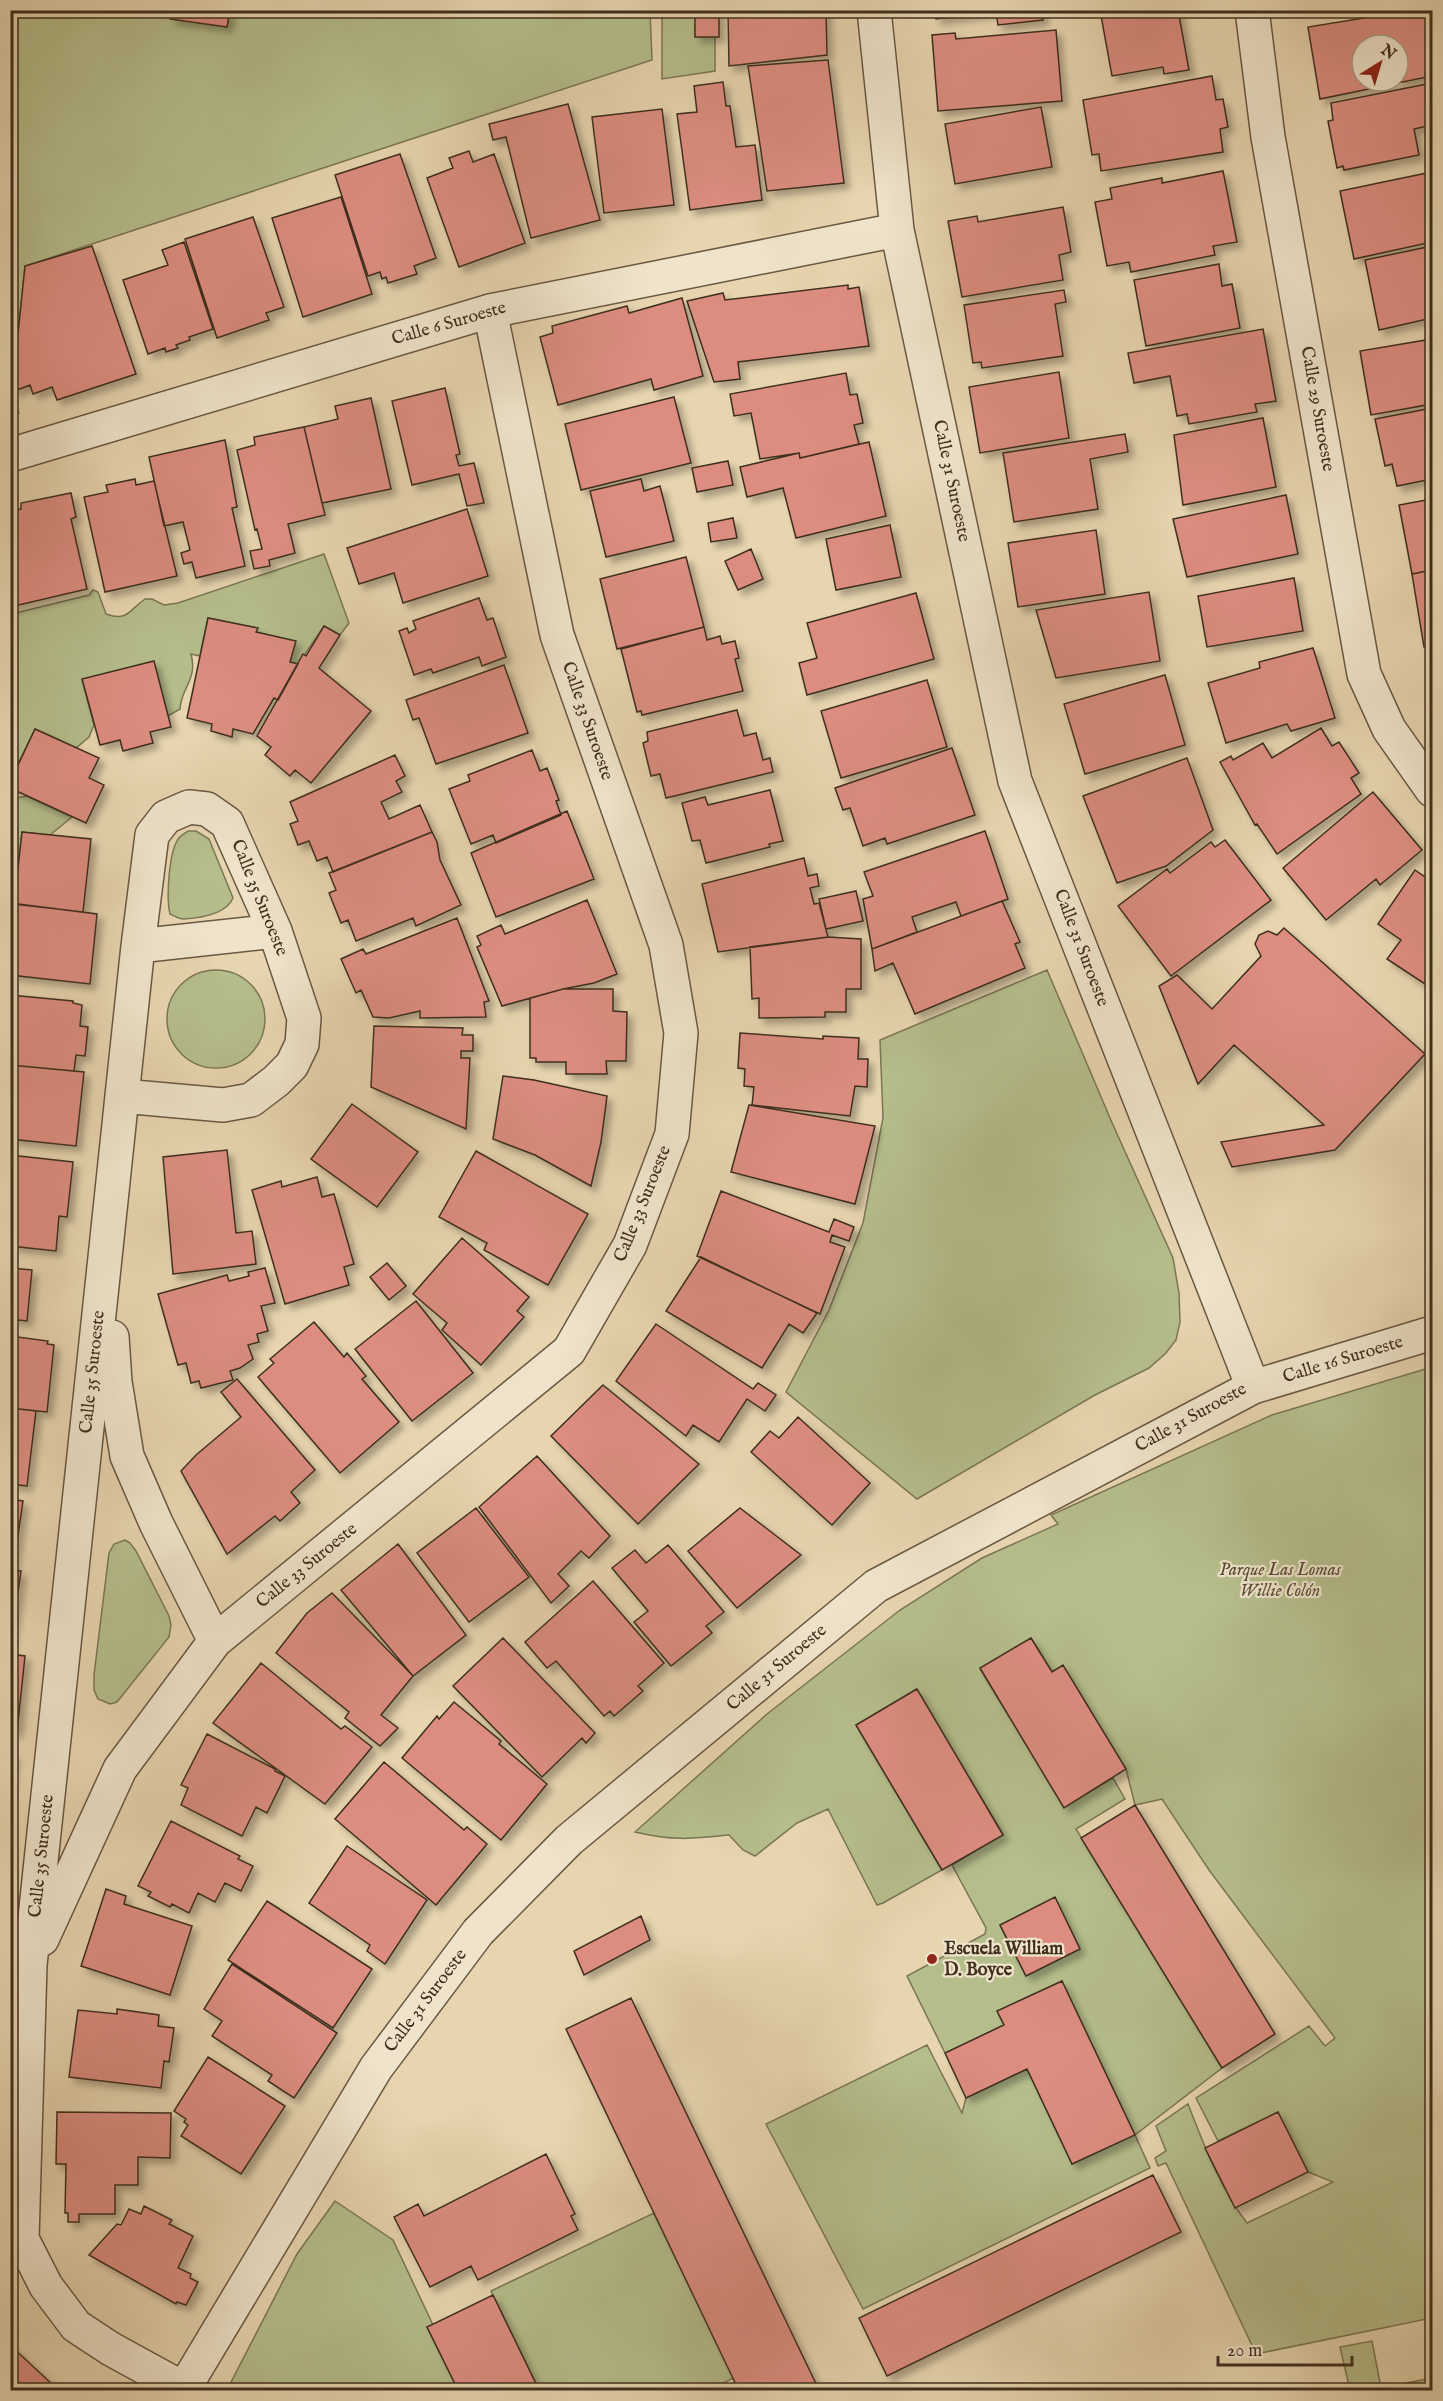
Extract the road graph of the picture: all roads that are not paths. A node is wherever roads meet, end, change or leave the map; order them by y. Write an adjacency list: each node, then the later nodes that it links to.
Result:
1 (874, 10): 3 (street, Calle 31 Suroeste)
2 (1252, 10): 6 (street, Calle 29 Suroeste)
3 (897, 230): 4 (street, Calle 6 Suroeste); 12 (street, Calle 31 Suroeste)
4 (490, 311): 5 (street, Calle 6 Suroeste); 13 (street, Calle 33 Suroeste)
5 (10, 455)
6 (1432, 790)
7 (275, 931): 8 (street); 8 (street, Calle 35 Suroeste); 9 (street, Calle 35 Suroeste)
8 (138, 946): 9 (street, Calle 35 Suroeste)
9 (122, 1096): 10 (street, Calle 35 Suroeste)
10 (106, 1248): 13 (street, Calle 35 Suroeste); 14 (street, Calle 35 Suroeste)
11 (1432, 1333): 12 (street, Calle 16 Suroeste)
12 (1253, 1387): 15 (street, Calle 31 Suroeste)
13 (215, 1641): 14 (street, Calle 33 Suroeste)
14 (30, 1965): 15 (street, Calle 35 Suroeste)
15 (183, 2390)

